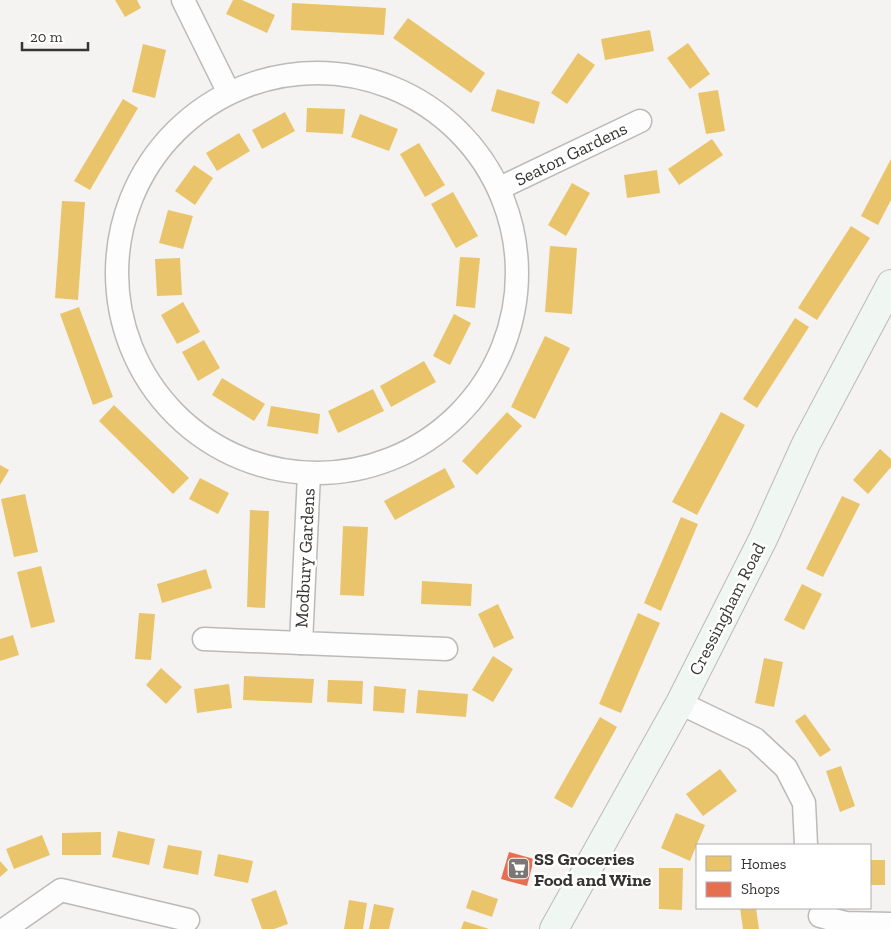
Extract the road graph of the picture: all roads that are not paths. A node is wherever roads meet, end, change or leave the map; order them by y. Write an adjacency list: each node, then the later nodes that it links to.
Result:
1 (183, 0): 2 (street)
2 (228, 91): 4 (street); 6 (street)
3 (640, 121): 4 (street, Seaton Gardens)
4 (502, 187): 6 (street)
5 (891, 284): 10 (street, Cressingham Road)
6 (309, 474): 8 (street, Modbury Gardens)
7 (204, 639): 8 (street, Modbury Gardens)
8 (301, 643): 9 (street, Modbury Gardens)
9 (446, 649)
10 (680, 703): 11 (street); 16 (street, Cressingham Road)
11 (806, 844)
12 (818, 918): 14 (street)
13 (188, 920): 15 (street)
14 (891, 924)
15 (5, 929)
16 (554, 929)

